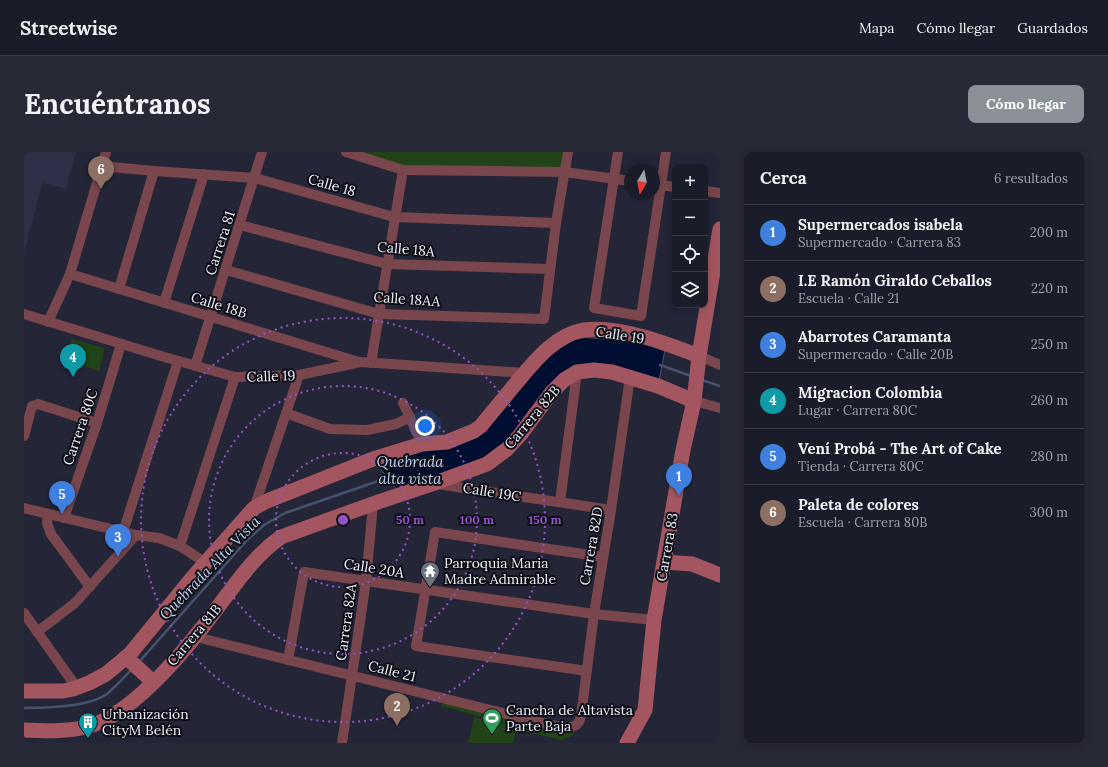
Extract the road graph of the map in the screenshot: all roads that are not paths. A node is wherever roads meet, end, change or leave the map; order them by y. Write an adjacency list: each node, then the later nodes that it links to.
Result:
1 (106, 152): 7 (street)
2 (262, 152): 13 (street, Carrera 81)
3 (346, 152): 8 (street)
4 (568, 152): 10 (street)
5 (618, 152): 14 (street)
6 (666, 152): 12 (street)
7 (101, 166): 9 (street, Calle 18); 28 (street)
8 (403, 170): 10 (street); 21 (street)
9 (154, 171): 11 (street, Calle 18); 29 (street)
10 (566, 172): 14 (street); 22 (street)
11 (204, 174): 13 (street, Calle 18); 30 (street)
12 (660, 174)
13 (255, 178): 21 (street, Calle 18); 23 (street, Carrera 81)
14 (614, 179): 15 (street); 20 (street)
15 (624, 180)
16 (660, 185): 17 (street)
17 (672, 187)
18 (708, 191): 19 (street)
19 (720, 193)
20 (655, 200)
21 (394, 217): 22 (street, Calle 18); 25 (street)
22 (556, 223): 26 (street)
23 (240, 225): 25 (street, Calle 18A); 27 (street, Carrera 81)
24 (720, 229): 38 (street, Carrera 83)
25 (387, 264): 26 (street, Calle 18A); 32 (street)
26 (550, 269): 32 (street, Calle 18AA)
27 (226, 270): 32 (street, Calle 18AA); 33 (street, Carrera 81)
28 (70, 274): 29 (street, Calle 18B); 34 (street)
29 (119, 289): 30 (street, Calle 18B)
30 (164, 303): 33 (street, Calle 18B)
31 (24, 314): 34 (street, Calle 19)
32 (379, 314): 37 (street)
33 (211, 317): 37 (street, Calle 18B); 40 (street, Carrera 81)
34 (48, 322): 35 (street, Calle 19)
35 (121, 344): 36 (street, Calle 19); 51 (street, Carrera 80C)
36 (178, 361): 40 (street, Calle 19); 62 (street)
37 (366, 362): 41 (street, Calle 19); 42 (street, Calle 19)
38 (699, 362): 39 (street); 41 (street, Calle 19); 46 (street, Carrera 83)
39 (720, 365)
40 (195, 366): 44 (street, Calle 19)
41 (525, 373): 53 (street)
42 (299, 375): 44 (street, Calle 19); 49 (street)
43 (571, 376): 45 (street); 54 (street, Carrera 82B); 55 (street)
44 (235, 377): 64 (street)
45 (630, 377): 46 (street); 59 (street, Carrera 82D)
46 (694, 401): 48 (street); 67 (street, Carrera 83)
47 (403, 403): 50 (street)
48 (720, 408)
49 (286, 413): 50 (street); 58 (street)
50 (410, 417): 53 (street)
51 (97, 424): 52 (street); 61 (street, Carrera 80C)
52 (24, 436)
53 (422, 444): 58 (street)
54 (435, 483): 55 (street, Calle 19C); 56 (street, Calle 19C)
55 (560, 502): 59 (street, Calle 19C)
56 (372, 504): 65 (street, Calle 19C); 70 (street, Carrera 82A)
57 (24, 508): 60 (street)
58 (254, 508): 68 (street)
59 (611, 510): 66 (street, Carrera 82D)
60 (48, 514): 61 (street); 71 (street)
61 (64, 518): 62 (street)
62 (123, 532): 63 (street)
63 (136, 535): 64 (street); 71 (street)
64 (180, 546): 68 (street)
65 (266, 550): 77 (street, Carrera 81B)
66 (603, 557): 72 (street); 74 (street, Carrera 82D)
67 (665, 562): 69 (street); 75 (street, Carrera 83)
68 (206, 563): 78 (street)
69 (720, 575)
70 (366, 581): 72 (street, Calle 20A); 79 (street, Calle 20A); 81 (street, Carrera 82A)
71 (90, 586): 76 (street)
72 (425, 590): 74 (street, Calle 20A); 80 (street)
73 (24, 613): 76 (street)
74 (594, 614): 75 (street, Calle 20A); 80 (street, Carrera 82D)
75 (654, 620): 88 (street, Carrera 83)
76 (37, 632): 83 (street)
77 (196, 637): 79 (street, Calle 21); 82 (street, Carrera 81B)
78 (129, 657): 82 (street); 83 (street)
79 (288, 660): 81 (street, Calle 21)
80 (587, 672): 85 (street, Carrera 82D)
81 (353, 676): 85 (street, Calle 21); 87 (street, Carrera 82A)
82 (154, 679): 86 (street, Carrera 81B)
83 (77, 688): 84 (street)
84 (24, 691)
85 (580, 721)
86 (24, 730)
87 (342, 743)
88 (628, 743)

